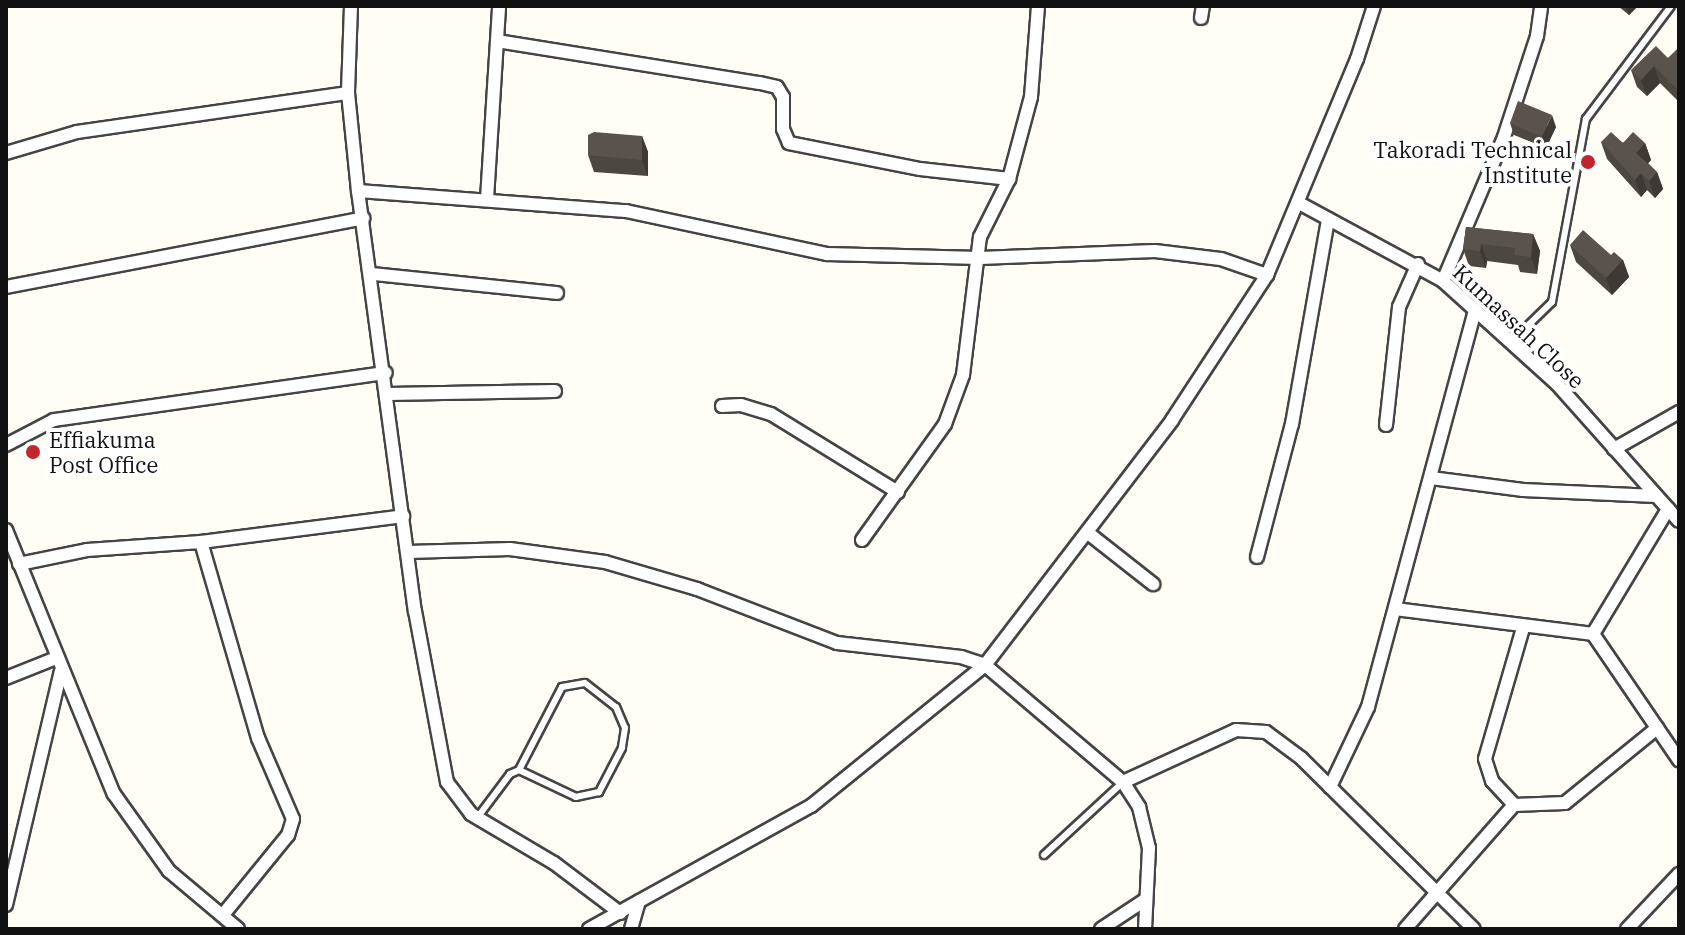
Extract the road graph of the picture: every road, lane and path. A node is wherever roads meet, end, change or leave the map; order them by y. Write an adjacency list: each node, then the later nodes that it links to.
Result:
1 (351, 6): 8 (street)
2 (499, 6): 7 (street)
3 (1038, 6): 10 (street)
4 (1374, 6): 13 (street)
5 (1541, 6): 20 (street)
6 (1671, 6): 24 (lane)
7 (497, 41): 10 (street); 12 (street)
8 (348, 93): 9 (street); 11 (street)
9 (6, 153)
10 (1009, 179): 16 (street)
11 (358, 191): 12 (street); 14 (street)
12 (487, 199): 16 (street)
13 (1299, 203): 15 (street, Kumassah Close); 19 (street)
14 (363, 218): 18 (street); 21 (street)
15 (1328, 219): 17 (street, Kumassah Close); 44 (street)
16 (980, 258): 19 (street); 34 (street)
17 (1418, 264): 20 (street, Kumassah Close); 30 (street)
18 (373, 274): 22 (street); 25 (street)
19 (1267, 275): 40 (street)
20 (1443, 281): 23 (street, Kumassah Close)
21 (6, 287)
22 (557, 293)
23 (1475, 310): 24 (street, Kumassah Close); 33 (street)
24 (1511, 342): 32 (street, Kumassah Close)
25 (386, 373): 27 (street); 31 (street)
26 (555, 391): 27 (street)
27 (388, 394): 37 (street)
28 (722, 406): 34 (street)
29 (1679, 412): 32 (street)
30 (1386, 425)
31 (6, 445)
32 (1614, 449): 35 (street, Kumassah Close)
33 (1431, 478): 35 (street); 47 (street)
34 (898, 492): 41 (street)
35 (1656, 496): 36 (street, Kumassah Close)
36 (1668, 509): 38 (street, Kumassah Close); 49 (street)
37 (403, 516): 42 (street); 43 (street)
38 (1679, 521)
39 (6, 530): 45 (street)
40 (1088, 533): 46 (street); 51 (street)
41 (862, 540)
42 (201, 542): 45 (street); 67 (street)
43 (408, 552): 51 (street); 59 (street)
44 (1257, 557)
45 (19, 564): 50 (street)
46 (1153, 584)
47 (1395, 609): 48 (street); 57 (street)
48 (1523, 628): 49 (street); 58 (street)
49 (1593, 634): 53 (street)
50 (59, 664): 52 (street); 65 (street); 67 (street)
51 (985, 665): 56 (street); 64 (street)
52 (6, 678)
53 (1657, 728): 54 (street); 58 (street)
54 (1679, 760)
55 (519, 770): 55 (lane); 59 (lane)
56 (1123, 782): 57 (street); 60 (lane); 63 (street)
57 (1330, 787): 62 (street)
58 (1514, 805): 62 (street)
59 (477, 818): 66 (street)
60 (1044, 855)
61 (1679, 874): 75 (street)
62 (1435, 893): 73 (street); 74 (street)
63 (1145, 900): 71 (street); 72 (street)
64 (639, 901): 66 (street); 70 (street)
65 (6, 905)
66 (620, 913): 69 (street)
67 (222, 916): 68 (street)
68 (238, 929)
69 (589, 929)
70 (631, 929)
71 (1101, 929)
72 (1145, 929)
73 (1405, 929)
74 (1474, 929)
75 (1627, 929)

